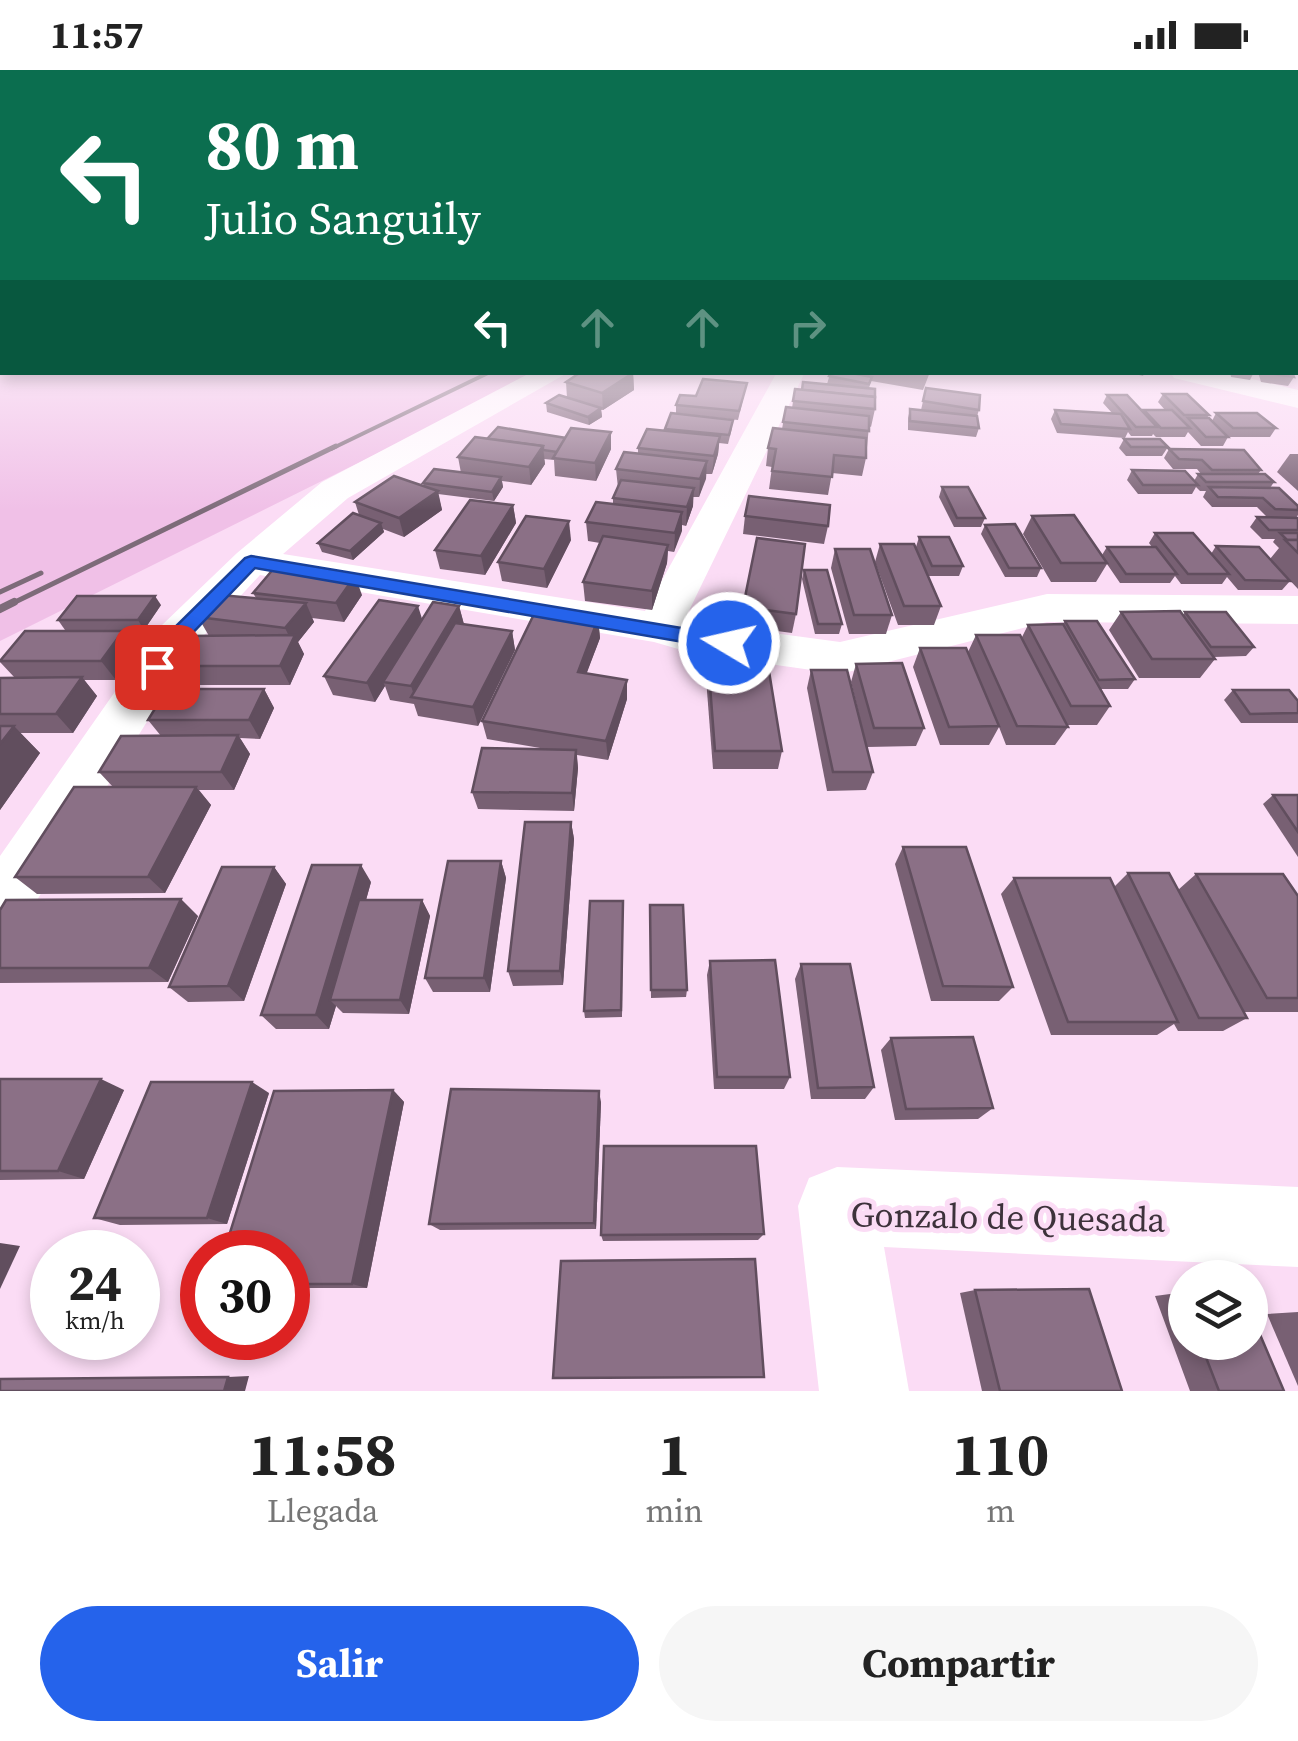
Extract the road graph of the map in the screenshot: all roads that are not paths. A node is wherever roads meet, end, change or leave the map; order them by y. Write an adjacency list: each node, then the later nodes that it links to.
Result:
1 (526, 388): 5 (street)
2 (783, 388): 7 (street)
3 (1248, 388): 4 (street)
4 (1298, 400)
5 (251, 562): 7 (street); 8 (street)
6 (1298, 610): 7 (street)
7 (658, 628)
8 (0, 906)
9 (1298, 1227): 10 (street, Gonzalo de Quesada)
10 (864, 1391)

